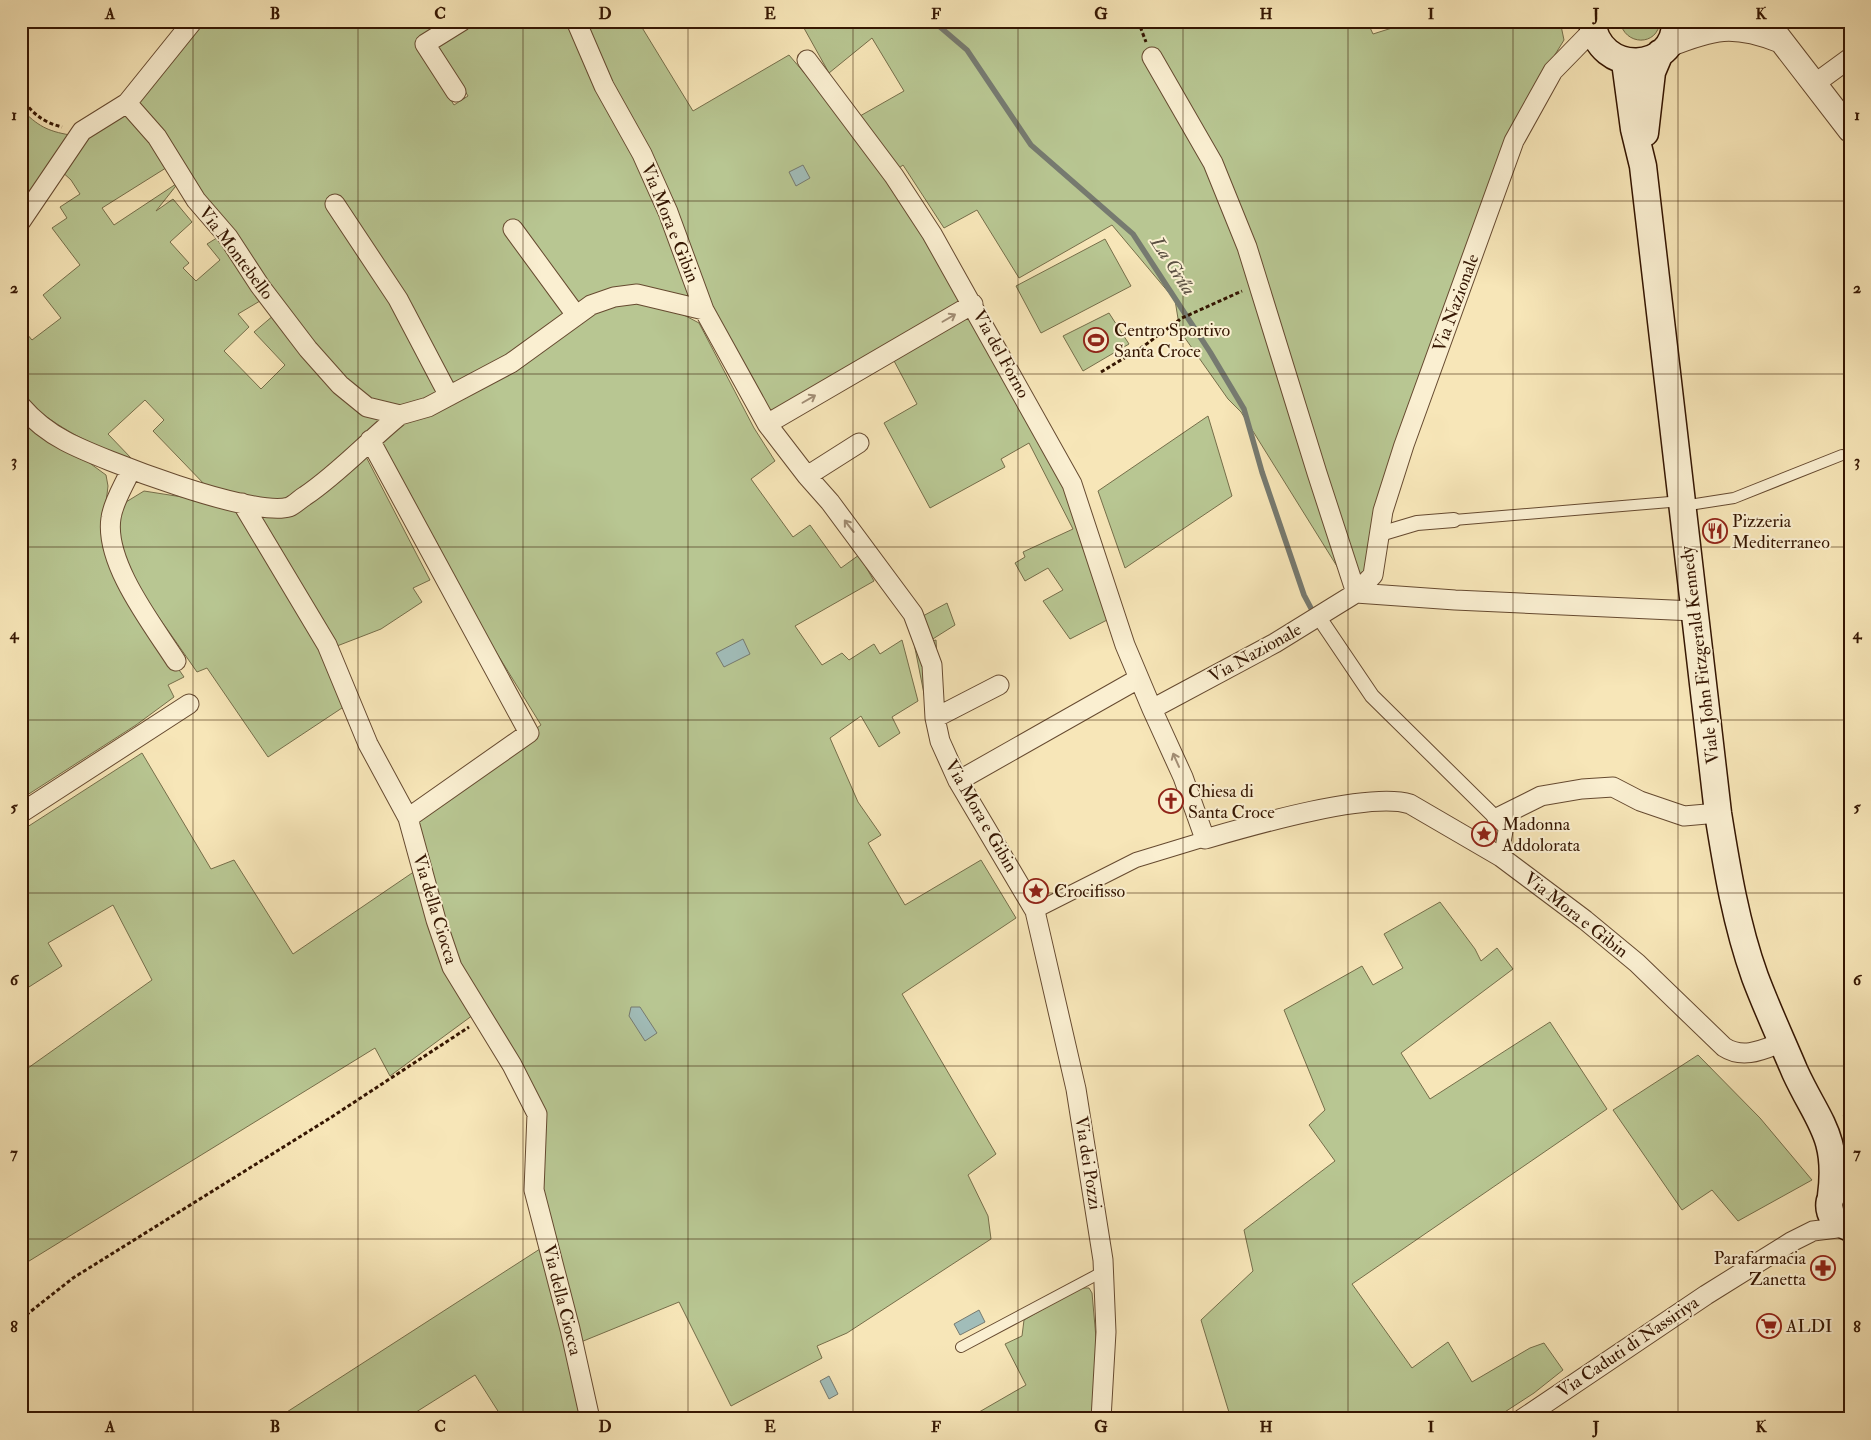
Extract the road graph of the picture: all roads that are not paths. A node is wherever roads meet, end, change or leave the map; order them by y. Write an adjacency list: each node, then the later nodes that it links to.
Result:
1 (193, 21): 15 (street)
2 (462, 21): 14 (street)
3 (576, 21): 22 (street, Via Mora e Gibin)
4 (1751, 21): 8 (street)
5 (1766, 21): 8 (street)
6 (1593, 26): 12 (main road); 36 (street, Via Nazionale)
7 (1668, 40): 8 (street); 12 (main road); 17 (main road, Viale John Fitzgerald Kennedy)
8 (1780, 40): 13 (street)
9 (1152, 57): 37 (street)
10 (1850, 58): 13 (street)
11 (807, 60): 21 (street, Via del Forno)
12 (1625, 62): 17 (main road, Viale John Fitzgerald Kennedy)
13 (1813, 85): 16 (street)
14 (456, 92)
15 (127, 103): 19 (street); 26 (street, Via Montebello)
16 (1850, 130)
17 (1643, 166): 34 (main road, Viale John Fitzgerald Kennedy)
18 (335, 204): 24 (street)
19 (21, 221)
20 (513, 229): 23 (street)
21 (973, 304): 27 (street, one-way to 21); 41 (street, Via del Forno)
22 (704, 310): 23 (street, Via Montebello); 27 (street, Via Mora e Gibin)
23 (576, 315): 24 (street, Via Montebello)
24 (449, 396): 26 (street, Via Montebello)
25 (21, 406): 31 (street)
26 (400, 415): 28 (street)
27 (767, 424): 32 (street, Via Mora e Gibin)
28 (370, 440): 33 (street); 49 (street)
29 (859, 443): 32 (street)
30 (1842, 455): 34 (lane)
31 (131, 469): 33 (street); 40 (street)
32 (807, 476): 45 (street, Via Mora e Gibin, one-way to 32)
33 (242, 503): 49 (street, Via della Ciocca)
34 (1682, 504): 35 (lane); 38 (main road, Viale John Fitzgerald Kennedy)
35 (1454, 520): 36 (street)
36 (1380, 534): 37 (street, Via Nazionale)
37 (1356, 593): 38 (street); 39 (street, Via Nazionale)
38 (1694, 611): 48 (main road, Viale John Fitzgerald Kennedy)
39 (1318, 616): 44 (street, Via Nazionale); 50 (street)
40 (176, 661)
41 (1138, 679): 44 (street, Via del Forno); 46 (street)
42 (999, 684): 45 (street)
43 (189, 704): 47 (street)
44 (1152, 710): 51 (street, Via del Forno, one-way to 44)
45 (935, 718): 46 (street, Via Mora e Gibin)
46 (958, 782): 53 (street, Via Mora e Gibin)
47 (21, 813)
48 (1718, 813): 50 (street); 54 (main road, Viale John Fitzgerald Kennedy)
49 (408, 818): 62 (street, Via della Ciocca)
50 (1497, 818): 52 (street)
51 (1205, 839): 52 (street, Via Mora e Gibin); 53 (street, Via Mora e Gibin)
52 (1501, 857): 54 (street, Via Mora e Gibin)
53 (1035, 911): 60 (street, Via dei Pozzi)
54 (1783, 1042): 55 (main road, Viale John Fitzgerald Kennedy)
55 (1824, 1127): 56 (main road, Viale John Fitzgerald Kennedy); 57 (main road, Viale John Fitzgerald Kennedy)
56 (1850, 1163)
57 (1836, 1194): 58 (main road); 59 (street)
58 (1847, 1227): 59 (street, Via Caduti di Nassiriya)
59 (1813, 1231): 64 (street, Via Caduti di Nassiriya)
60 (1104, 1271): 61 (lane); 63 (street, Via dei Pozzi)
61 (961, 1347)
62 (590, 1419)
63 (1101, 1419)
64 (1522, 1419)

